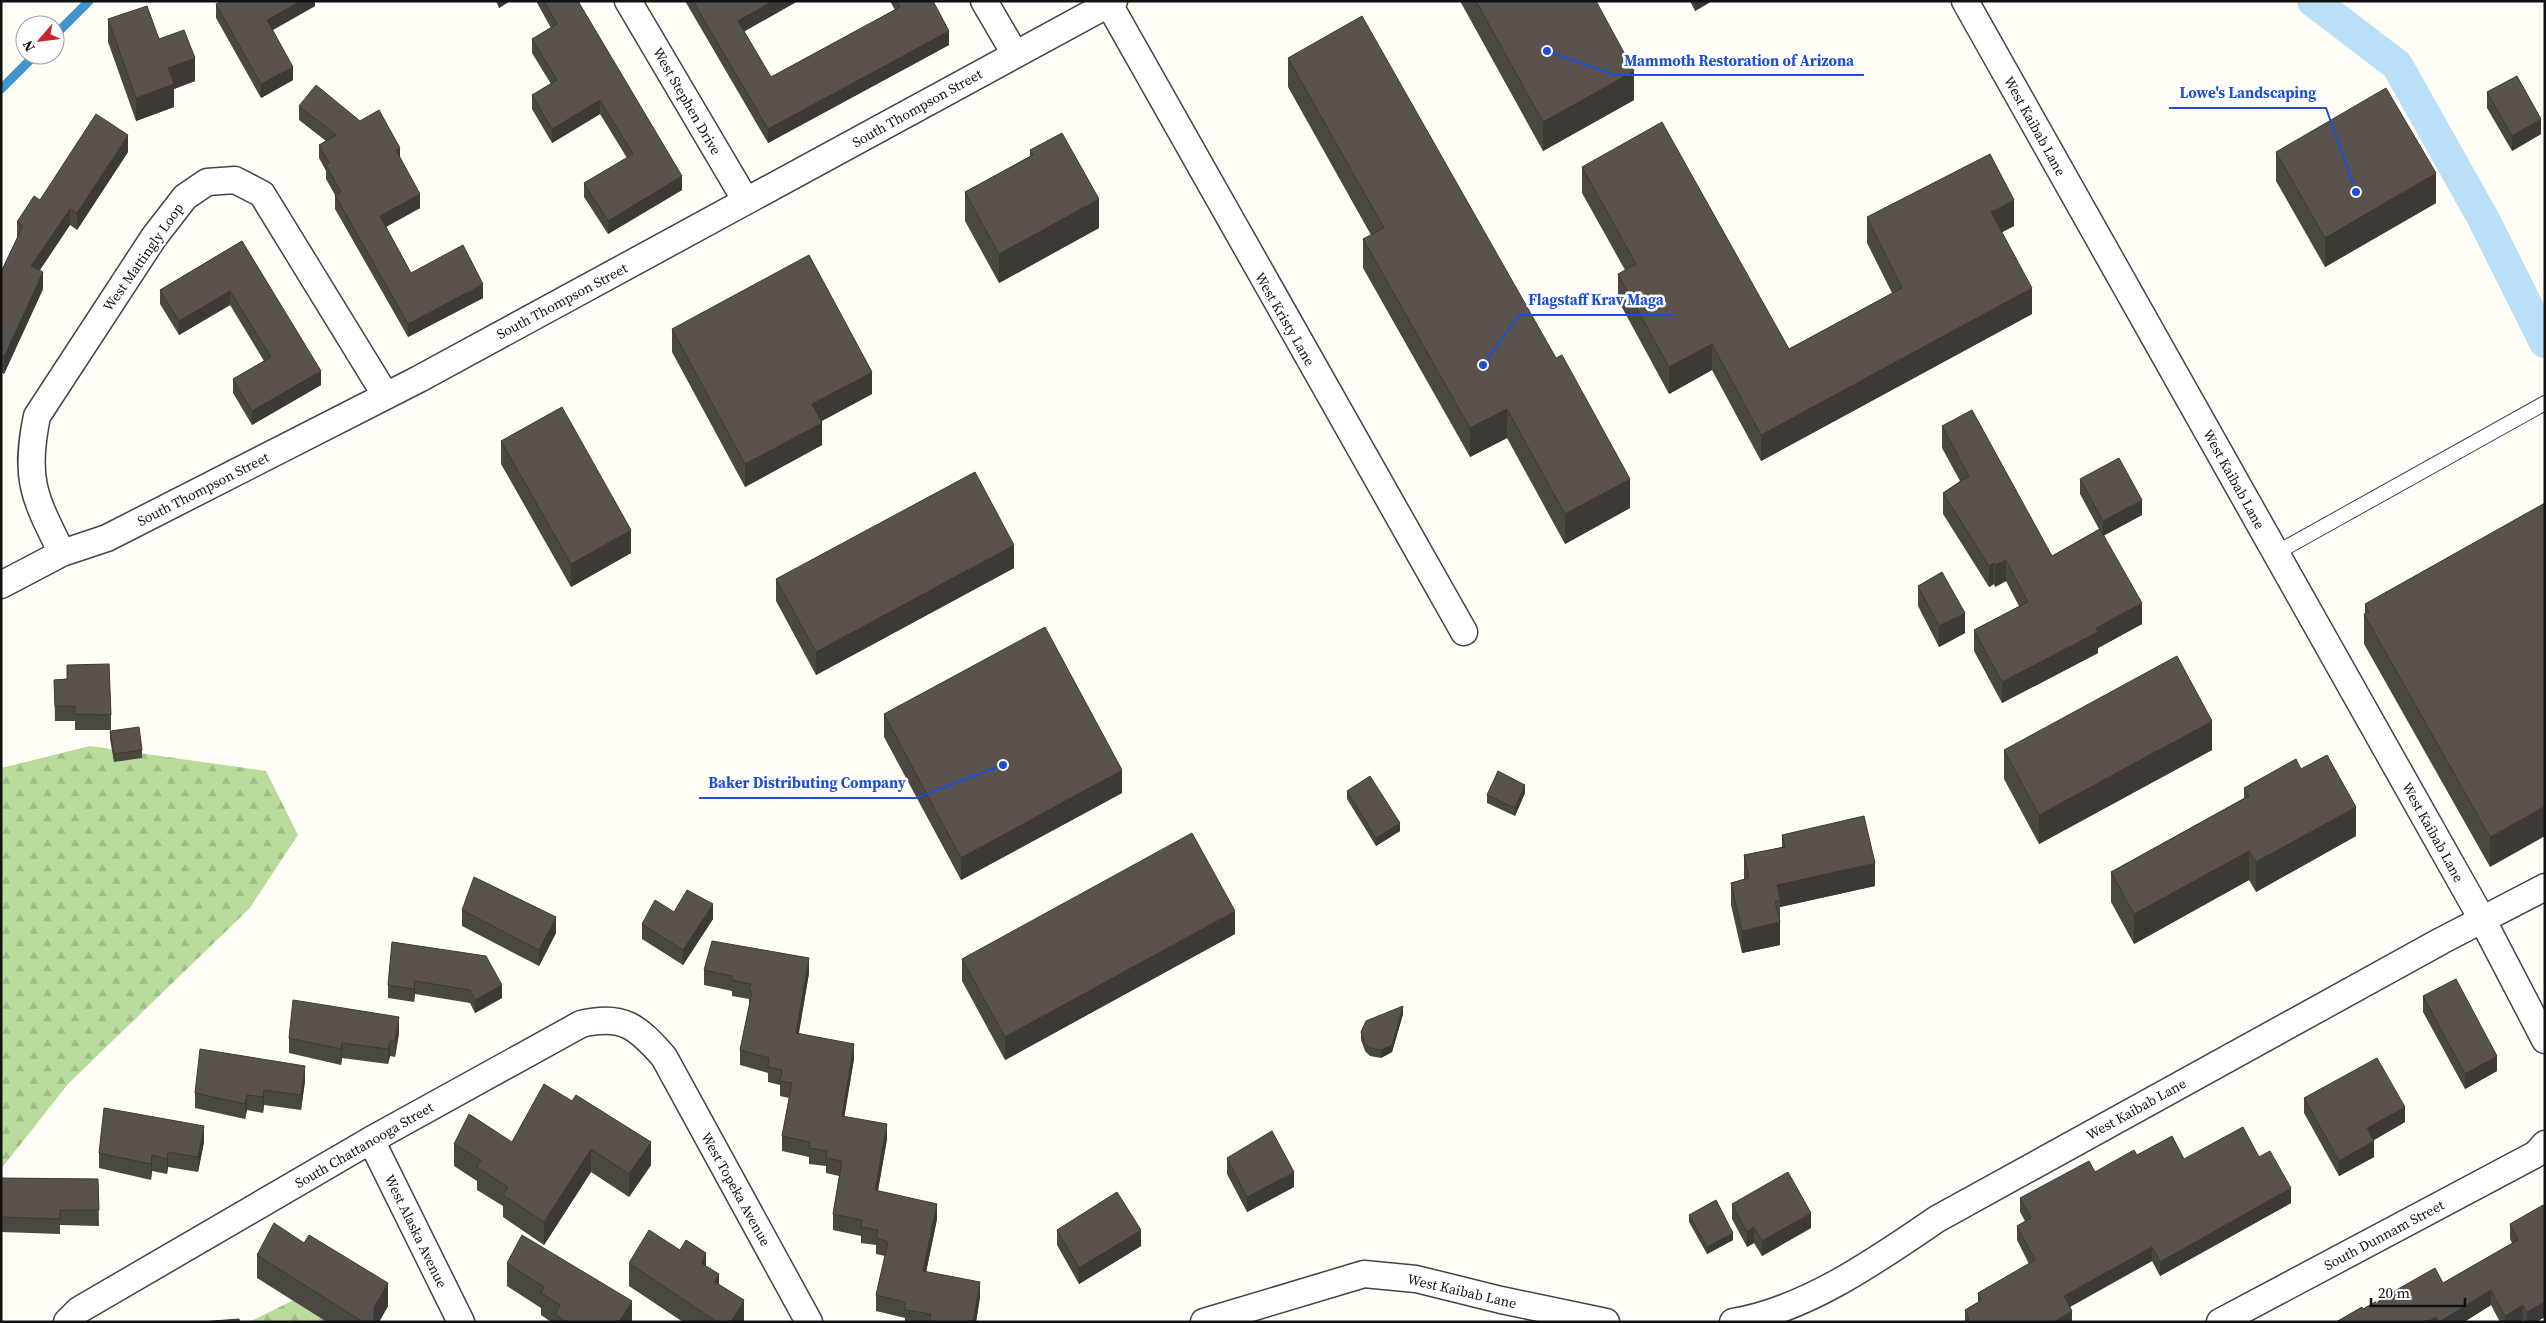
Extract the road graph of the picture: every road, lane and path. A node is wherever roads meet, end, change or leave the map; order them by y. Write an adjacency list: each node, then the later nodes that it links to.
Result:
1 (628, 1): 6 (street, West Stephen Drive)
2 (984, 1): 5 (street)
3 (1965, 1): 10 (street, West Kaibab Lane)
4 (1111, 3): 5 (street, South Thompson Street); 12 (street, West Kristy Lane)
5 (1015, 54): 6 (street, South Thompson Street)
6 (746, 202): 7 (street, South Thompson Street)
7 (386, 396): 9 (street, South Thompson Street); 9 (street, West Mattingly Loop)
8 (2545, 403): 10 (lane)
9 (62, 553): 11 (street, South Thompson Street)
10 (2276, 553): 14 (street, West Kaibab Lane)
11 (1, 585)
12 (1464, 632)
13 (2545, 887): 14 (street)
14 (2482, 919): 15 (street); 24 (street, West Kaibab Lane)
15 (2545, 1040)
16 (664, 1057): 17 (street, South Chattanooga Street); 21 (street, West Topeka Avenue)
17 (371, 1140): 19 (street, South Chattanooga Street); 20 (street, West Alaska Avenue)
18 (2545, 1144): 25 (street, South Dunnam Street)
19 (67, 1322)
20 (462, 1322)
21 (809, 1322)
22 (1204, 1322): 23 (street, West Kaibab Lane)
23 (1606, 1322)
24 (1732, 1322)
25 (2220, 1322)

